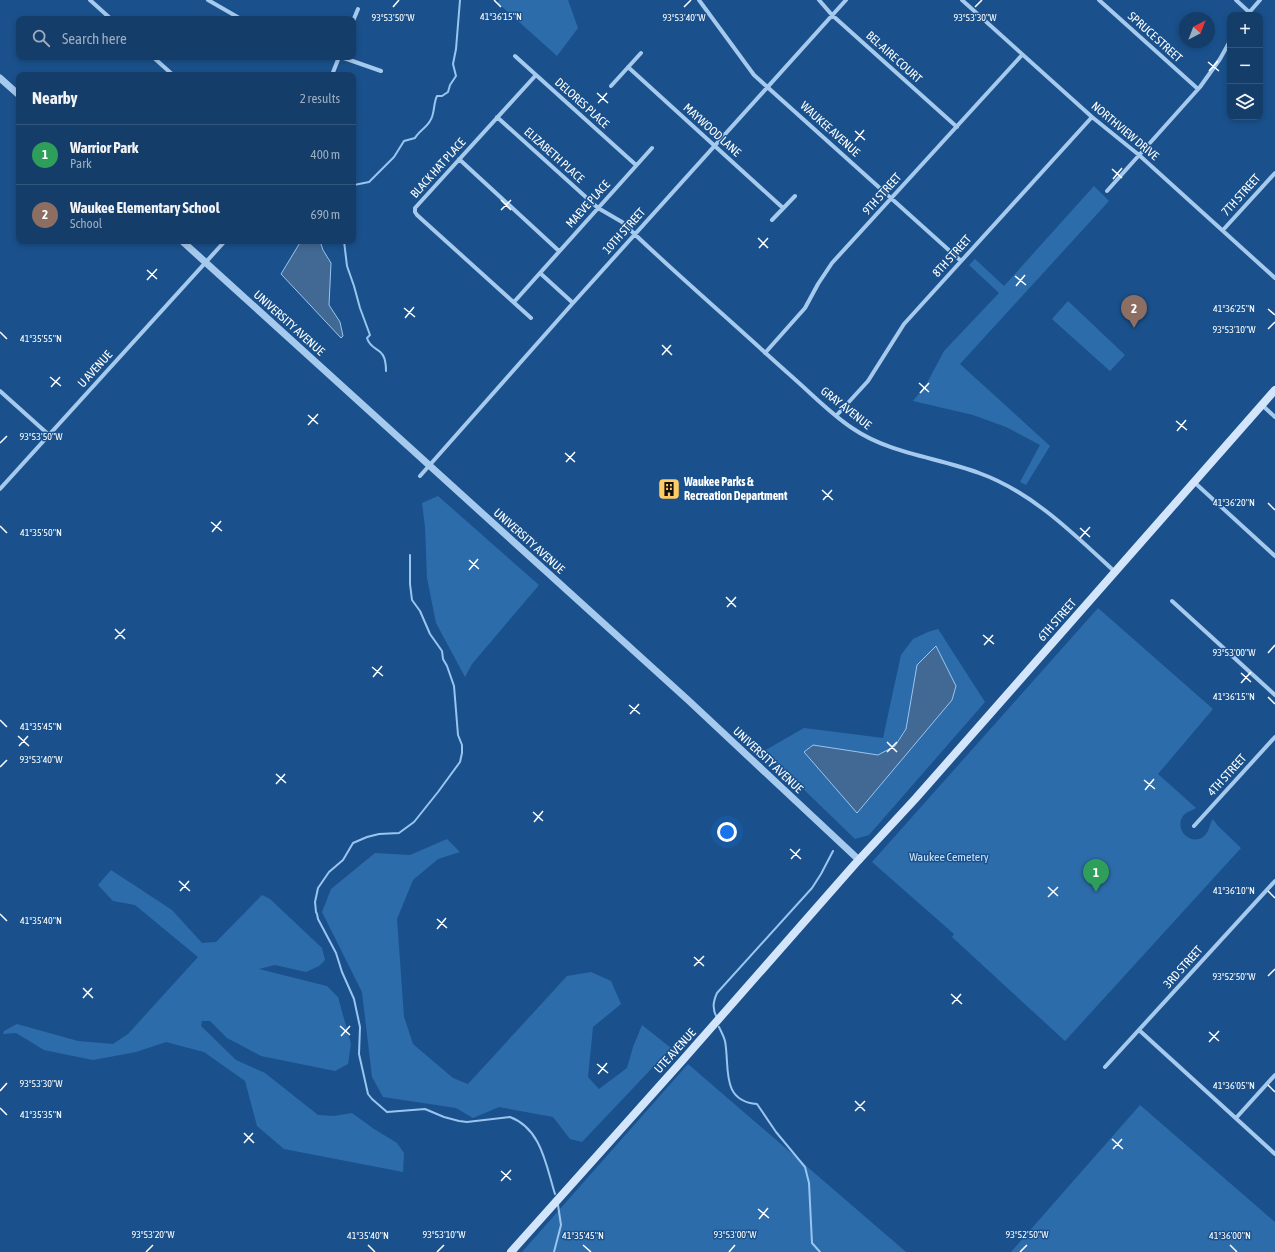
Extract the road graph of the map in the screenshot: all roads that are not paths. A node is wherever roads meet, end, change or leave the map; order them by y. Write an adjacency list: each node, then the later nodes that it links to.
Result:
1 (90, 0): 14 (street)
2 (208, 0): 15 (street)
3 (699, 0): 31 (street, WAUKEE AVENUE)
4 (819, 0): 13 (street, BEL-AIRE COURT)
5 (846, 0): 13 (street, 10TH STREET)
6 (962, 0): 19 (street, NORTHVIEW DRIVE)
7 (1099, 0): 32 (street, SPRUCE STREET)
8 (1236, 0): 11 (street)
9 (1260, 0): 12 (street)
10 (358, 9): 16 (street)
11 (1246, 12)
12 (1250, 12)
13 (832, 15): 31 (street, 10TH STREET); 36 (street, BEL-AIRE COURT)
14 (108, 16)
15 (235, 16)
16 (355, 16)
17 (1227, 46): 32 (street)
18 (641, 53): 24 (street)
19 (1022, 55): 35 (street, NORTHVIEW DRIVE); 36 (street, 9TH STREET)
20 (515, 56): 28 (street, DELORES PLACE)
21 (156, 60): 26 (street)
22 (339, 60): 27 (street)
23 (349, 60): 25 (street)
24 (628, 67): 30 (street); 37 (street, MAYWOOD LANE)
25 (381, 71)
26 (170, 72)
27 (333, 72)
28 (536, 75): 34 (street, BLACK HAT PLACE); 41 (street, DELORES PLACE)
29 (0, 78): 33 (street)
30 (611, 86)
31 (766, 86): 37 (street, 10TH STREET); 45 (street, WAUKEE AVENUE)
32 (1198, 89): 39 (street)
33 (16, 92)
34 (497, 117): 40 (street, BLACK HAT PLACE); 46 (street, ELIZABETH PLACE)
35 (1092, 118): 39 (street, NORTHVIEW DRIVE); 54 (street, 8TH STREET)
36 (957, 127): 45 (street, 9TH STREET)
37 (714, 145): 47 (street, MAYWOOD LANE); 50 (street, 10TH STREET)
38 (652, 148): 41 (street, MAEVE PLACE)
39 (1139, 155): 43 (street); 49 (street, NORTHVIEW DRIVE)
40 (459, 159): 53 (street); 58 (street, BLACK HAT PLACE)
41 (636, 165): 46 (street, MAEVE PLACE)
42 (1275, 173): 49 (street, 7TH STREET)
43 (1107, 191)
44 (795, 196): 47 (street)
45 (891, 198): 54 (street, WAUKEE AVENUE); 61 (street, 9TH STREET)
46 (598, 208): 50 (street, ELIZABETH PLACE); 53 (street, MAEVE PLACE)
47 (783, 208): 48 (street)
48 (772, 220)
49 (1223, 230): 57 (street, NORTHVIEW DRIVE)
50 (634, 234): 59 (street, 10TH STREET); 61 (street, GRAY AVENUE)
51 (185, 244): 55 (street, UNIVERSITY AVENUE)
52 (222, 244): 55 (street, U AVENUE)
53 (559, 250): 56 (street, MAEVE PLACE)
54 (961, 261): 65 (street, 8TH STREET)
55 (206, 262): 67 (street, U AVENUE); 68 (street, UNIVERSITY AVENUE)
56 (540, 273): 58 (street, MAEVE PLACE); 59 (street)
57 (1275, 278)
58 (514, 302): 60 (street, BLACK HAT PLACE)
59 (573, 303): 68 (street, 10TH STREET)
60 (531, 318)
61 (766, 353): 65 (street, GRAY AVENUE)
62 (1275, 390): 64 (main road, 6TH STREET)
63 (0, 391): 67 (street)
64 (1262, 405): 66 (street); 70 (main road, 6TH STREET)
65 (836, 416): 73 (street, GRAY AVENUE)
66 (1275, 418)
67 (49, 435): 71 (street, U AVENUE)
68 (429, 465): 69 (street, 10TH STREET); 78 (street, UNIVERSITY AVENUE)
69 (420, 476)
70 (1194, 482): 72 (street); 73 (main road, 6TH STREET)
71 (0, 489)
72 (1275, 556)
73 (1115, 572): 78 (main road, 6TH STREET)
74 (1172, 601): 75 (street)
75 (1275, 695)
76 (1275, 737): 77 (street, 4TH STREET)
77 (1194, 826)
78 (857, 862): 85 (main road, UTE AVENUE)
79 (1275, 880): 80 (street, 3RD STREET)
80 (1139, 1030): 81 (street, 3RD STREET); 83 (street)
81 (1105, 1067)
82 (1275, 1075): 83 (street)
83 (1236, 1118): 84 (street)
84 (1275, 1154)
85 (511, 1252)

